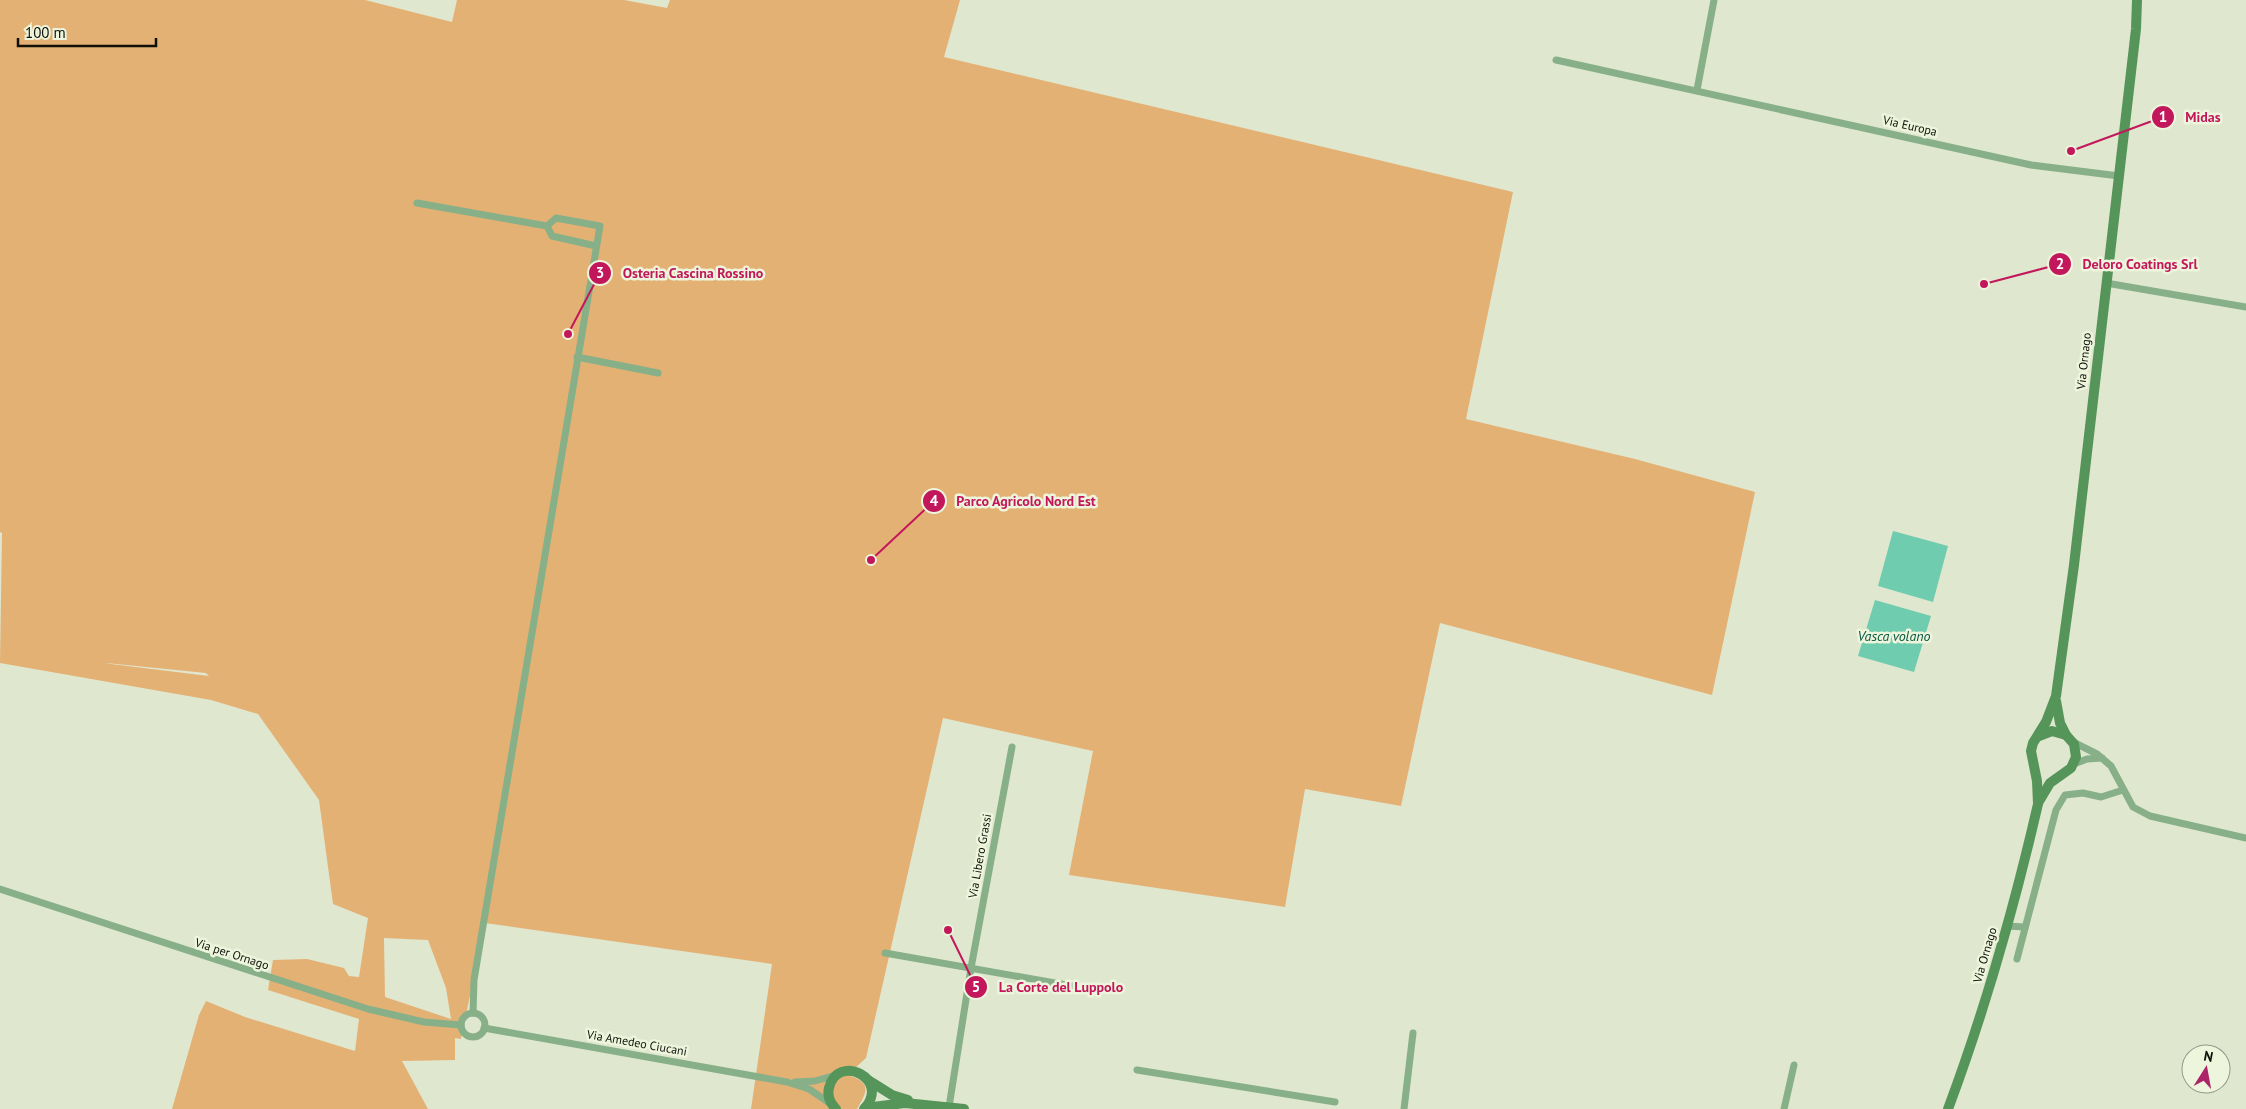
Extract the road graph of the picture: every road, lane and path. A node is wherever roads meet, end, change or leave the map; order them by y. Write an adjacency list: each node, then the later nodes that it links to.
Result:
1 (1714, 0): 6 (street)
2 (2136, 0): 4 (main road, Via Ornago)
3 (2143, 0): 4 (main road, Via Ornago)
4 (2136, 29): 7 (main road, Via Ornago)
5 (1556, 60): 6 (street, Via Europa)
6 (1697, 90): 7 (street, Via Europa)
7 (2118, 176): 11 (main road, Via Ornago)
8 (417, 204): 9 (street)
9 (547, 226): 10 (street); 10 (street)
10 (596, 246): 13 (street)
11 (2106, 283): 12 (street); 15 (main road, Via Ornago)
12 (2246, 307)
13 (577, 357): 14 (street); 33 (street)
14 (658, 373)
15 (2056, 696): 16 (main road, Via Ornago); 17 (main road, Via Ornago)
16 (2039, 736): 17 (main road); 20 (main road, Via Ornago)
17 (2069, 738): 19 (street); 21 (main road, Via Ornago)
18 (1012, 747): 31 (street, Via Libero Grassi)
19 (2103, 758): 21 (street); 23 (street)
20 (2033, 764): 22 (main road); 24 (main road, Via Ornago)
21 (2074, 764): 22 (main road, Via Ornago)
22 (2061, 775): 24 (main road, Via Ornago)
23 (2123, 790): 25 (street); 28 (street)
24 (2038, 804): 27 (main road, Via Ornago)
25 (2246, 838)
26 (0, 889): 34 (street, Via per Ornago)
27 (2006, 926): 28 (street); 50 (main road, Via Ornago)
28 (2025, 927): 30 (street)
29 (885, 953): 31 (street)
30 (2017, 959)
31 (971, 968): 32 (street); 45 (street, Via Libero Grassi)
32 (1072, 986)
33 (473, 1013): 34 (street); 35 (street)
34 (462, 1025): 35 (street)
35 (484, 1028): 41 (street, Via Amedeo Ciucani)
36 (1413, 1033): 48 (street)
37 (1794, 1065): 49 (street)
38 (1137, 1070): 42 (street)
39 (837, 1075): 40 (main road, Via Amedeo Ciucani); 41 (street, Via Amedeo Ciucani); 44 (main road, Via Amedeo Ciucani)
40 (868, 1080): 43 (main road, Via Amedeo Ciucani); 46 (main road, Via Amedeo Ciucani)
41 (787, 1082): 44 (street, Via Amedeo Ciucani)
42 (1335, 1102)
43 (919, 1103): 45 (main road, Via Amedeo Ciucani); 46 (main road, Via Amedeo Ciucani)
44 (834, 1107)
45 (949, 1107): 47 (main road, Via Amedeo Ciucani)
46 (865, 1109)
47 (964, 1109)
48 (1404, 1109)
49 (1784, 1109)
50 (1948, 1109)

